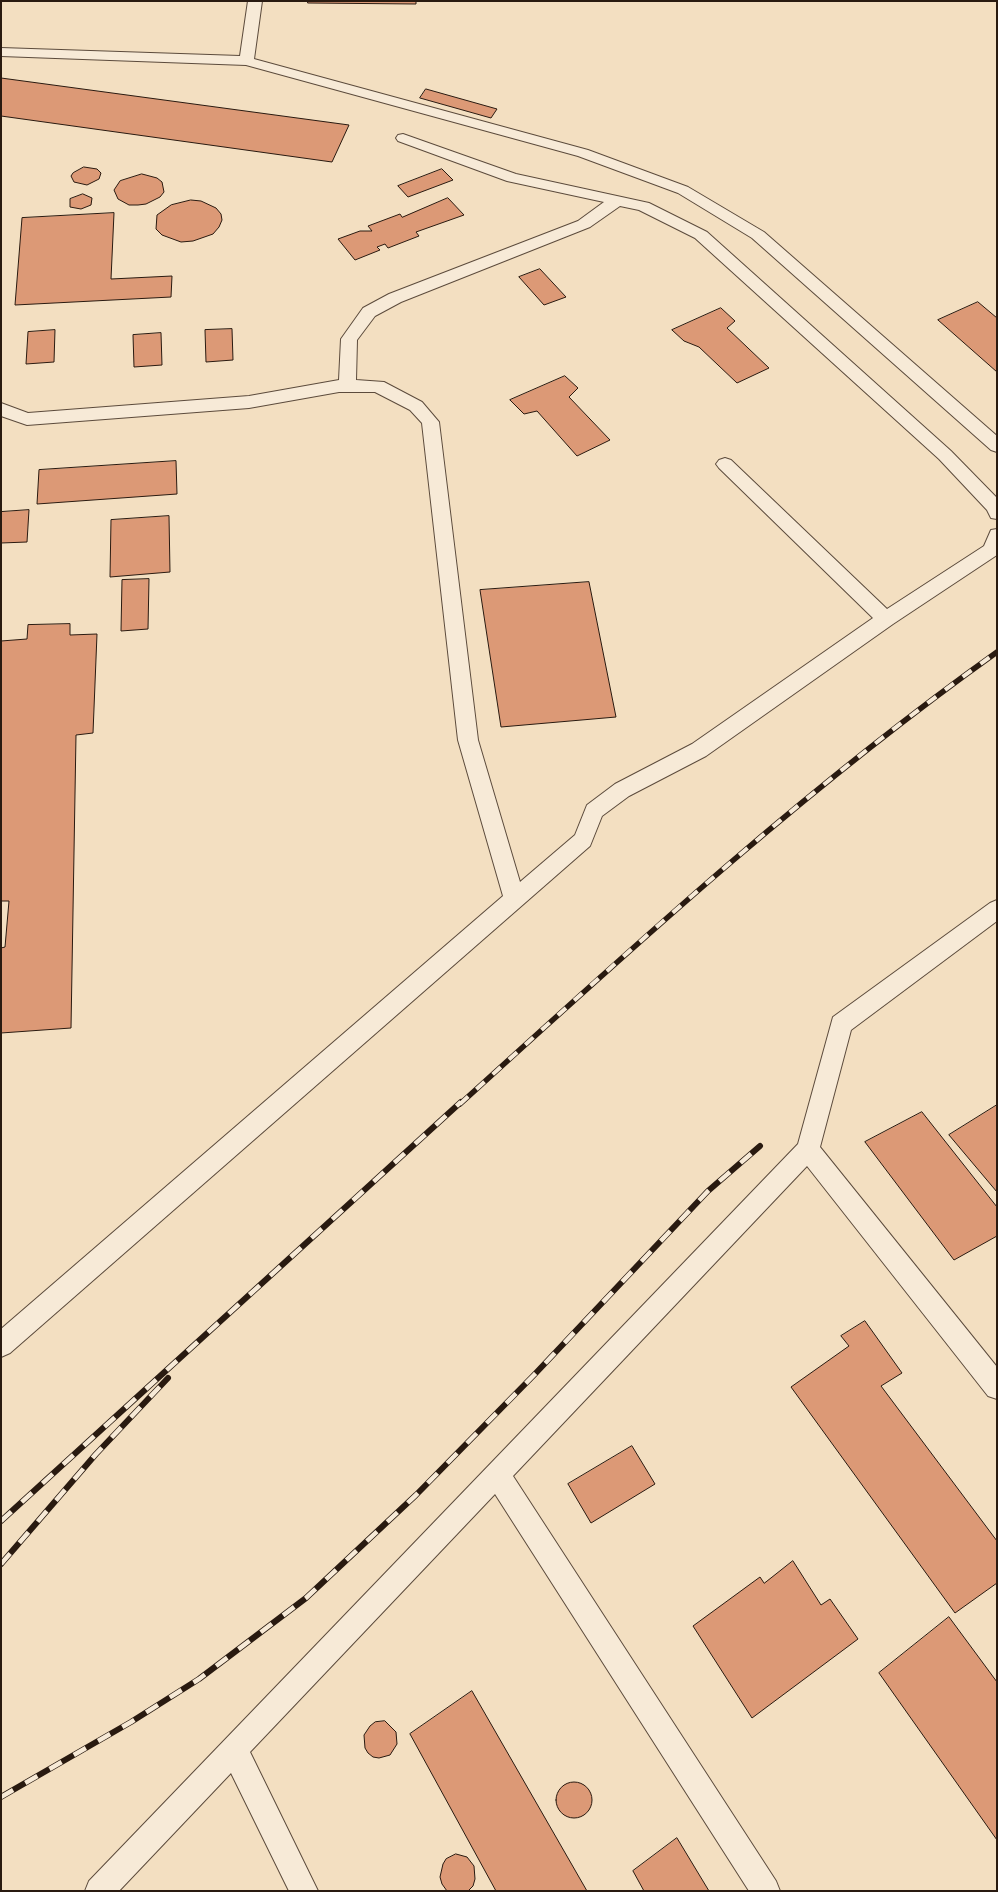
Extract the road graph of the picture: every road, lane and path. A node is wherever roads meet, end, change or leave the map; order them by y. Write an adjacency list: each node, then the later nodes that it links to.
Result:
1 (255, 1): 3 (lane)
2 (1, 52): 3 (lane)
3 (247, 61): 8 (lane)
4 (403, 138): 5 (lane)
5 (618, 200): 6 (lane); 10 (lane)
6 (347, 386): 7 (lane); 13 (lane)
7 (1, 409)
8 (997, 446)
9 (725, 464): 12 (lane)
10 (997, 513)
11 (997, 535): 12 (lane)
12 (886, 619): 13 (lane)
13 (514, 900): 16 (lane)
14 (997, 909): 15 (lane)
15 (808, 1149): 17 (lane); 18 (lane)
16 (1, 1346)
17 (997, 1387)
18 (497, 1474): 19 (lane); 22 (lane)
19 (234, 1749): 20 (lane); 21 (lane)
20 (99, 1891)
21 (304, 1891)
22 (766, 1891)

